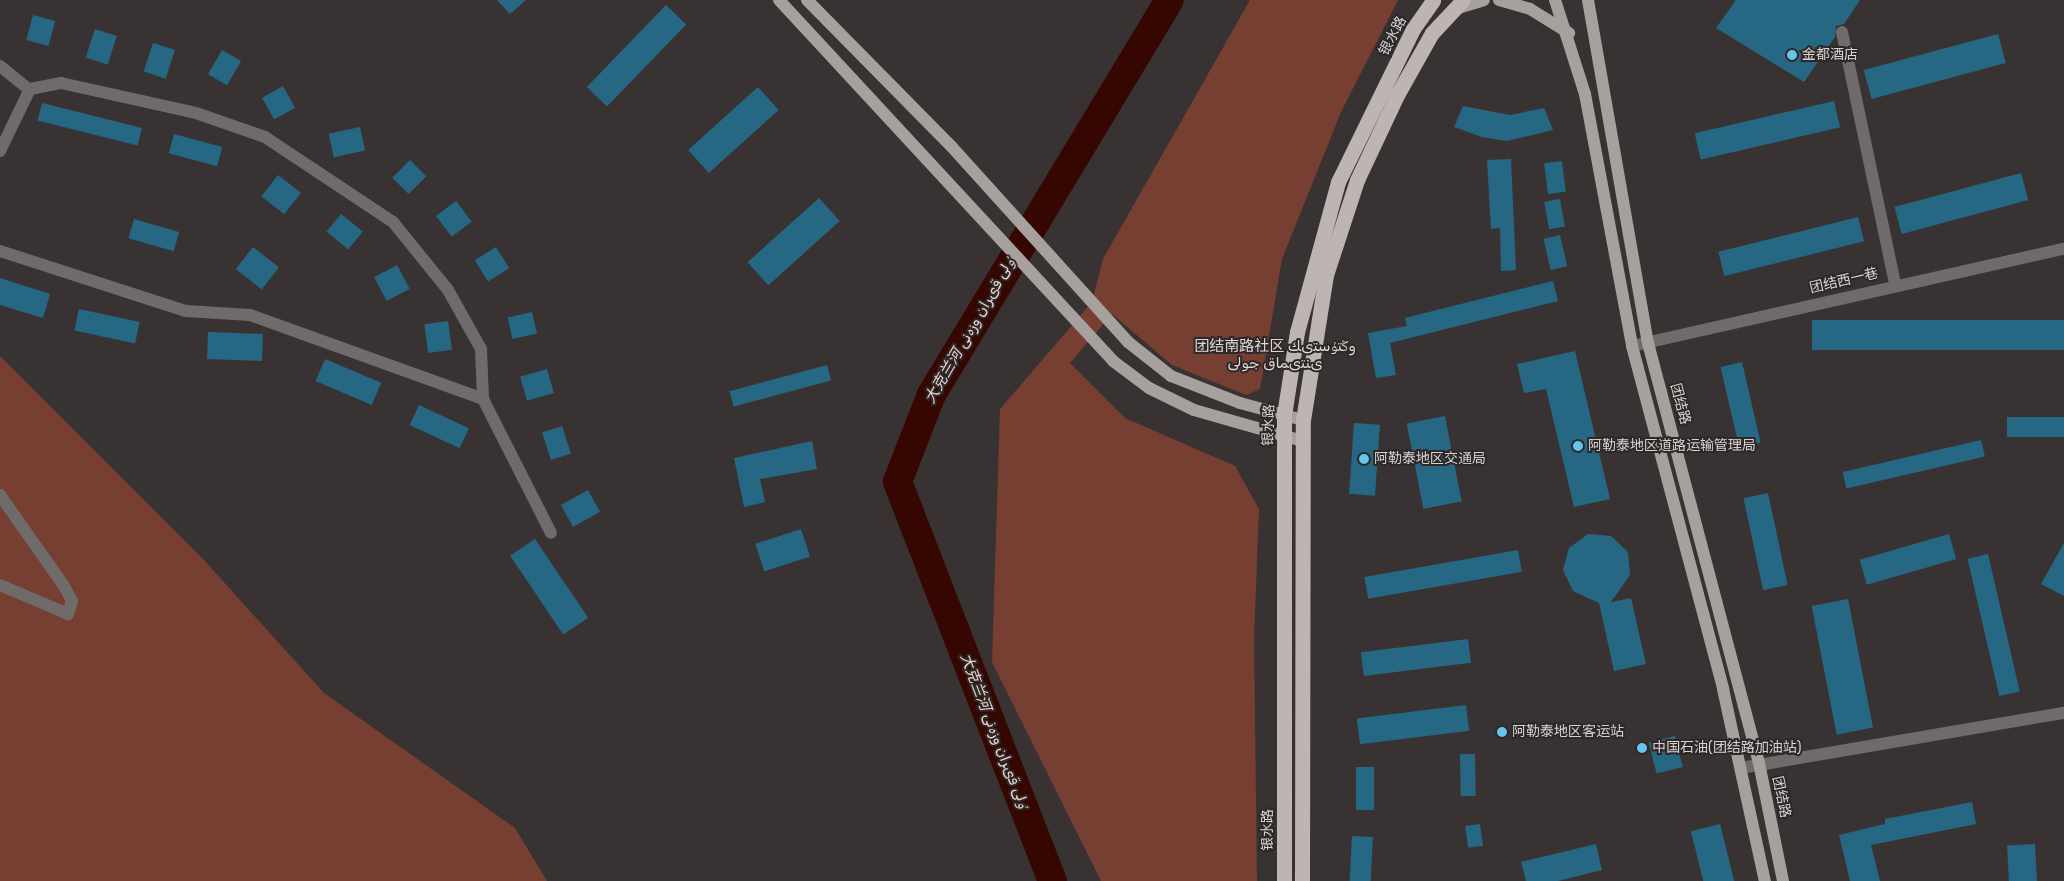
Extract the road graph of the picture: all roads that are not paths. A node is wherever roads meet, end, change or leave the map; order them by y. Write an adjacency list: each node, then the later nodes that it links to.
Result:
1 (779, 0): 24 (main road)
2 (807, 0): 22 (main road)
3 (1433, 0): 22 (highway, 银水路)
4 (1484, 0): 9 (main road)
5 (1499, 0): 12 (main road)
6 (1555, 0): 12 (main road)
7 (1580, 0): 10 (main road)
8 (1588, 0): 10 (main road)
9 (1459, 5): 23 (highway)
10 (1588, 17): 19 (main road, 团结路)
11 (1842, 32): 18 (street)
12 (1569, 33): 20 (main road)
13 (0, 66): 14 (street)
14 (30, 90): 15 (street); 21 (street)
15 (0, 151)
16 (2064, 249): 18 (street, 团结西一巷)
17 (0, 251): 21 (street)
18 (1895, 284): 19 (street, 团结西一巷)
19 (1648, 342): 20 (street, 团结西一巷); 30 (main road, 团结路)
20 (1632, 346): 31 (main road)
21 (483, 399): 27 (street)
22 (1284, 415): 23 (main road); 24 (highway, 银水路)
23 (1302, 420): 25 (highway)
24 (1284, 436): 25 (main road); 32 (highway, 银水路)
25 (1303, 441): 33 (highway)
26 (0, 495): 28 (street)
27 (551, 534)
28 (0, 585)
29 (2064, 713): 30 (street)
30 (1759, 763): 31 (street); 35 (main road, 团结路)
31 (1741, 768): 34 (main road)
32 (1284, 881)
33 (1302, 881)
34 (1765, 881)
35 (1783, 881)

